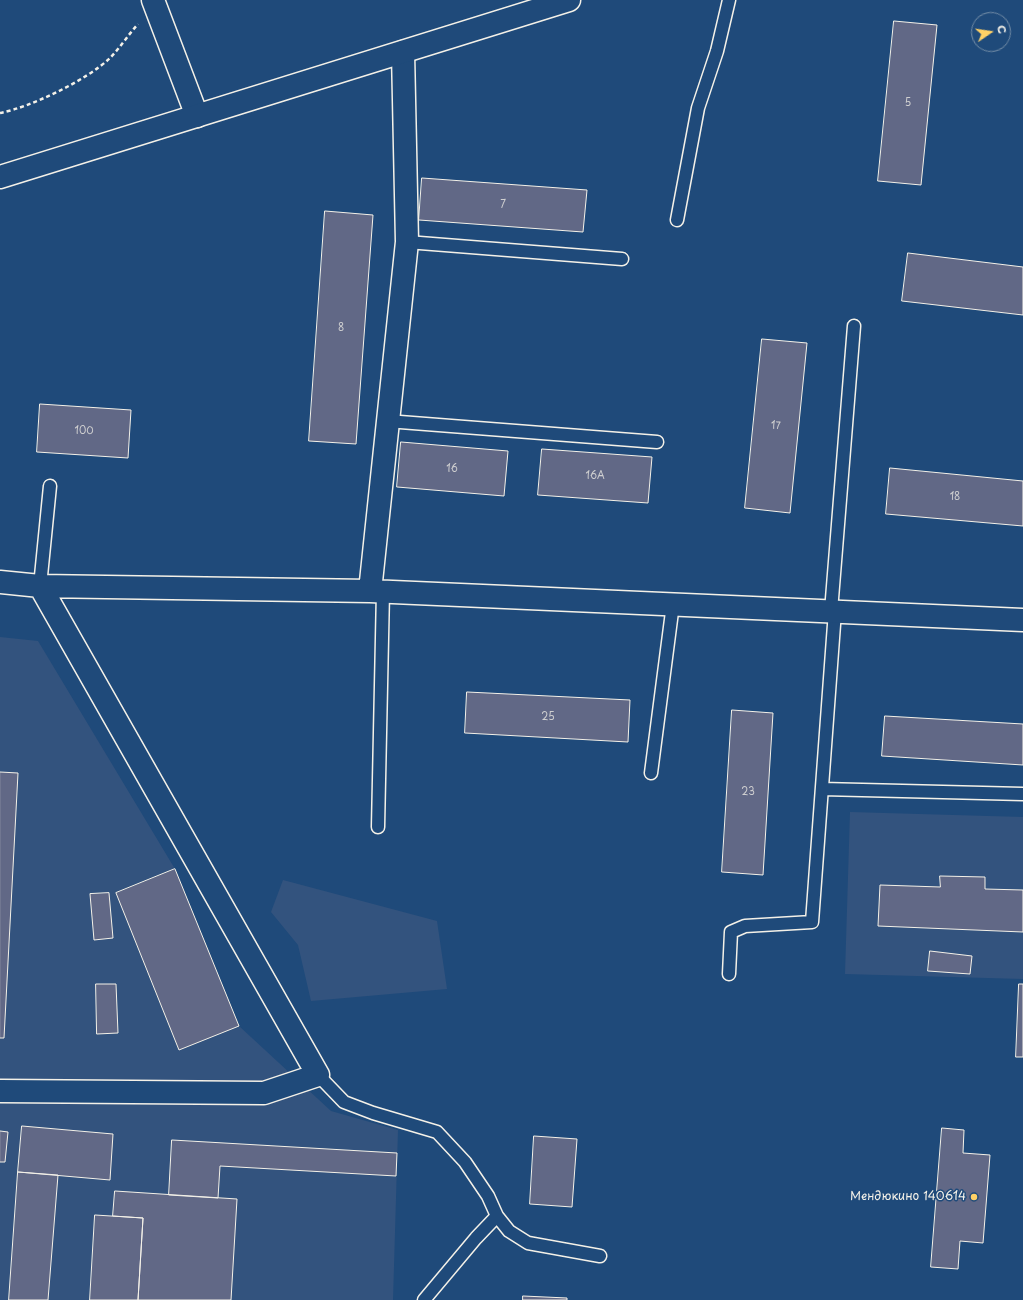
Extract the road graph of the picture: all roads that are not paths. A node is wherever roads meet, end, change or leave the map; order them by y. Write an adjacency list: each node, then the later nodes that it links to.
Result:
1 (569, 0): 4 (street)
2 (729, 0): 7 (lane)
3 (158, 1): 5 (street)
4 (403, 52): 5 (street); 8 (street)
5 (197, 116): 6 (street)
6 (0, 177)
7 (678, 220)
8 (407, 242): 9 (lane); 11 (street)
9 (622, 259)
10 (854, 326): 18 (lane)
11 (386, 421): 12 (lane); 16 (street)
12 (657, 442)
13 (50, 486): 15 (lane)
14 (0, 582): 15 (street)
15 (40, 586): 16 (street); 25 (street)
16 (376, 591): 17 (street); 23 (lane)
17 (673, 604): 18 (street); 20 (lane)
18 (833, 611): 19 (street); 21 (lane)
19 (1023, 620)
20 (651, 773)
21 (822, 789): 22 (lane); 24 (lane)
22 (1023, 794)
23 (378, 827)
24 (729, 974)
25 (318, 1074): 26 (street); 27 (lane)
26 (0, 1091)
27 (497, 1216): 28 (lane); 29 (lane)
28 (600, 1256)
29 (424, 1300)

